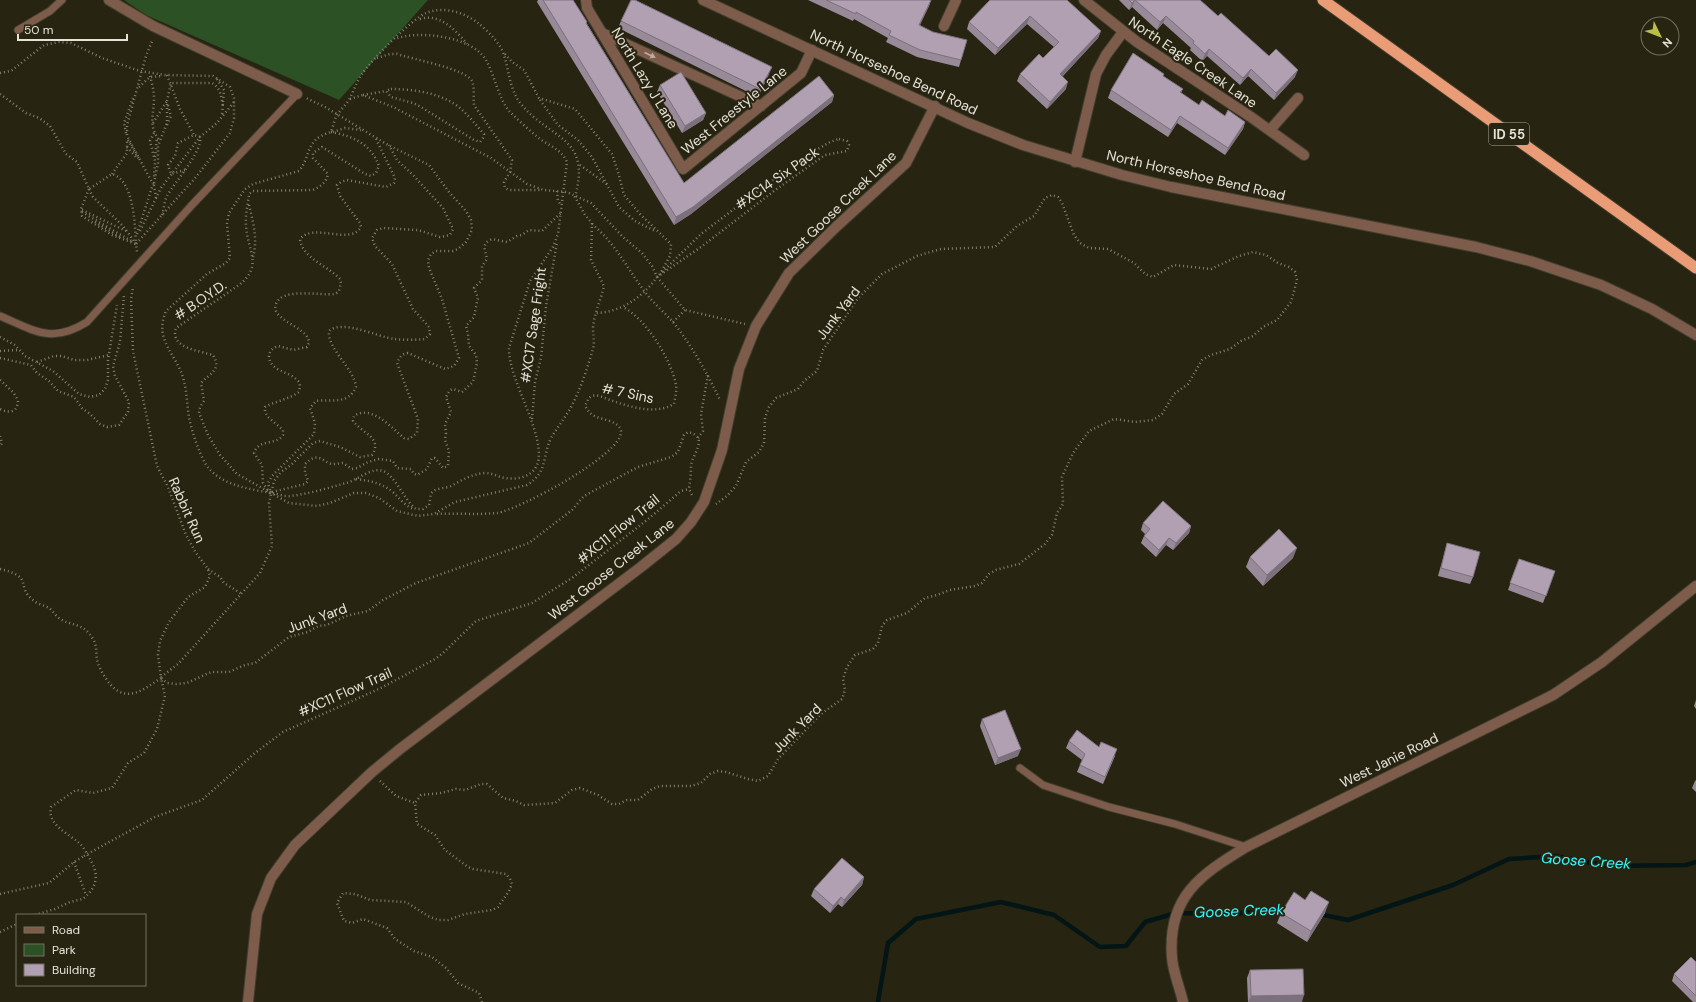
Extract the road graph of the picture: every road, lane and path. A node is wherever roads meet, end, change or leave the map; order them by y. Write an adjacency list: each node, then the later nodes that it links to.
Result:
1 (62, 0): 11 (lane)
2 (109, 0): 10 (street)
3 (586, 0): 13 (street, North Lazy J Lane)
4 (703, 0): 16 (street, North Horseshoe Bend Road)
5 (955, 0): 9 (street)
6 (1084, 0): 12 (street, North Eagle Creek Lane)
7 (1322, 0): 88 (highway, ID 55)
8 (417, 20): 14 (path); 15 (path); 17 (path)
9 (944, 26)
10 (158, 29): 19 (path); 29 (street)
11 (18, 30)
12 (1123, 32): 44 (street, North Eagle Creek Lane); 59 (street)
13 (602, 33): 37 (street, one-way to 37); 61 (street, North Lazy J Lane)
14 (395, 39): 15 (path, #XC17 Sage Fright); 18 (path)
15 (467, 44): 74 (path, #XC17 Sage Fright)
16 (812, 50): 37 (street, West Freestyle Lane); 38 (street, North Horseshoe Bend Road)
17 (504, 54): 32 (path); 60 (path)
18 (376, 59): 34 (path); 63 (path)
19 (142, 72): 20 (path); 21 (path); 26 (path)
20 (0, 73)
21 (149, 73): 22 (path); 23 (path)
22 (167, 75): 23 (path); 24 (path); 25 (path)
23 (150, 77): 26 (path); 41 (path)
24 (217, 78): 31 (path); 36 (path)
25 (171, 83): 31 (path); 35 (path); 47 (path)
26 (137, 88): 48 (path); 48 (path)
27 (386, 91): 27 (path); 30 (path)
28 (0, 94): 68 (path)
29 (297, 94): 40 (path); 87 (lane)
30 (363, 95): 34 (path); 63 (path)
31 (223, 98): 39 (path)
32 (539, 98): 67 (path); 81 (path)
33 (1298, 98): 44 (street)
34 (350, 99): 40 (path)
35 (167, 101): 41 (path); 42 (path); 42 (path)
36 (234, 102): 39 (path); 77 (path)
37 (761, 106): 61 (street, West Freestyle Lane)
38 (935, 106): 59 (street, North Horseshoe Bend Road); 98 (street, West Goose Creek Lane)
39 (222, 116): 50 (path)
40 (337, 116): 43 (path); 45 (path)
41 (152, 124): 46 (path)
42 (165, 128): 52 (path)
43 (363, 130): 45 (path); 51 (path)
44 (1270, 130): 55 (street, North Eagle Creek Lane)
45 (331, 132): 73 (path); 115 (path)
46 (154, 133): 49 (path); 57 (path)
47 (194, 135): 50 (path); 65 (path)
48 (127, 136): 54 (path); 56 (path); 58 (path)
49 (157, 137): 52 (path); 57 (path)
50 (200, 137): 62 (path); 65 (path)
51 (376, 138): 53 (path); 115 (path)
52 (159, 141): 66 (path)
53 (388, 145): 115 (path); 115 (path)
54 (127, 147): 56 (path); 64 (path)
55 (1304, 155)
56 (138, 159): 58 (path)
57 (154, 161): 66 (path)
58 (143, 162): 66 (path)
59 (1074, 162): 99 (street, North Horseshoe Bend Road)
60 (579, 164): 67 (path); 71 (path)
61 (683, 169)
62 (185, 170): 65 (path); 77 (path)
63 (510, 172): 69 (path); 69 (path)
64 (112, 174): 68 (path); 83 (path)
65 (171, 174): 72 (path)
66 (153, 184): 72 (path); 83 (path)
67 (608, 186): 81 (path)
68 (89, 189): 75 (path); 80 (path)
69 (544, 190): 70 (path)
70 (557, 191): 71 (path); 74 (path, #XC17 Sage Fright)
71 (575, 197): 78 (path); 89 (path)
72 (156, 199): 83 (path)
73 (248, 202): 86 (path, # B.O.Y.D.); 86 (path, # B.O.Y.D.)
74 (562, 206): 76 (path, #XC17 Sage Fright)
75 (82, 211): 79 (path); 80 (path); 85 (path)
76 (561, 214): 82 (path, #XC17 Sage Fright); 115 (path)
77 (162, 215): 85 (path)
78 (592, 224): 91 (path); 95 (path)
79 (106, 230): 84 (path); 84 (path)
80 (127, 231): 85 (path)
81 (658, 232): 89 (path)
82 (558, 234): 110 (path, #XC17 Sage Fright); 110 (path, #XC17 Sage Fright)
83 (136, 236): 85 (path, Rabbit Run)
84 (129, 242): 85 (path)
85 (136, 244): 87 (path, Rabbit Run)
86 (253, 258): 115 (path, # B.O.Y.D.)
87 (137, 267): 90 (lane); 120 (path, Rabbit Run)
88 (1696, 268)
89 (657, 278): 89 (path, #XC14 Six Pack); 91 (path); 94 (path)
90 (123, 283): 92 (lane); 104 (path)
91 (644, 292): 93 (path); 97 (path)
92 (113, 294): 96 (lane); 103 (path)
93 (623, 307): 95 (path); 118 (path, # 7 Sins)
94 (686, 310): 97 (path); 98 (path)
95 (595, 313): 118 (path)
96 (0, 316)
97 (673, 323): 106 (path)
98 (756, 326): 109 (street, West Goose Creek Lane)
99 (1696, 334)
100 (0, 337): 101 (path)
101 (20, 350): 102 (path); 105 (path)
102 (0, 351)
103 (109, 355): 105 (path); 105 (path)
104 (0, 358)
105 (36, 362)
106 (708, 374): 109 (path); 112 (path)
107 (0, 380): 108 (path)
108 (0, 409)
109 (729, 418): 116 (street, West Goose Creek Lane)
110 (532, 420): 117 (path, #XC17 Sage Fright)
111 (0, 436): 113 (path)
112 (698, 438): 123 (path, Junk Yard); 128 (path, #XC11 Flow Trail, bridge)
113 (0, 447)
114 (355, 480): 115 (path); 117 (path); 117 (path)
115 (270, 493): 118 (path); 122 (path)
116 (704, 502): 125 (street, West Goose Creek Lane); 126 (path, Junk Yard)
117 (416, 509)
118 (434, 514)
119 (0, 569): 123 (path)
120 (208, 569): 122 (path, Rabbit Run); 123 (path)
121 (1696, 586): 127 (street, West Janie Road)
122 (242, 594): 123 (path)
123 (161, 678): 130 (path)
124 (1020, 768): 127 (lane)
125 (372, 772): 126 (path); 134 (street, West Goose Creek Lane)
126 (415, 803): 135 (path)
127 (1246, 847): 136 (street, West Janie Road)
128 (74, 862): 129 (path, #XC11 Flow Trail); 130 (path)
129 (0, 894)
130 (86, 896): 131 (path)
131 (38, 914)
132 (16, 924): 133 (path)
133 (0, 932)
134 (248, 1002)
135 (482, 1002)
136 (1183, 1002)

